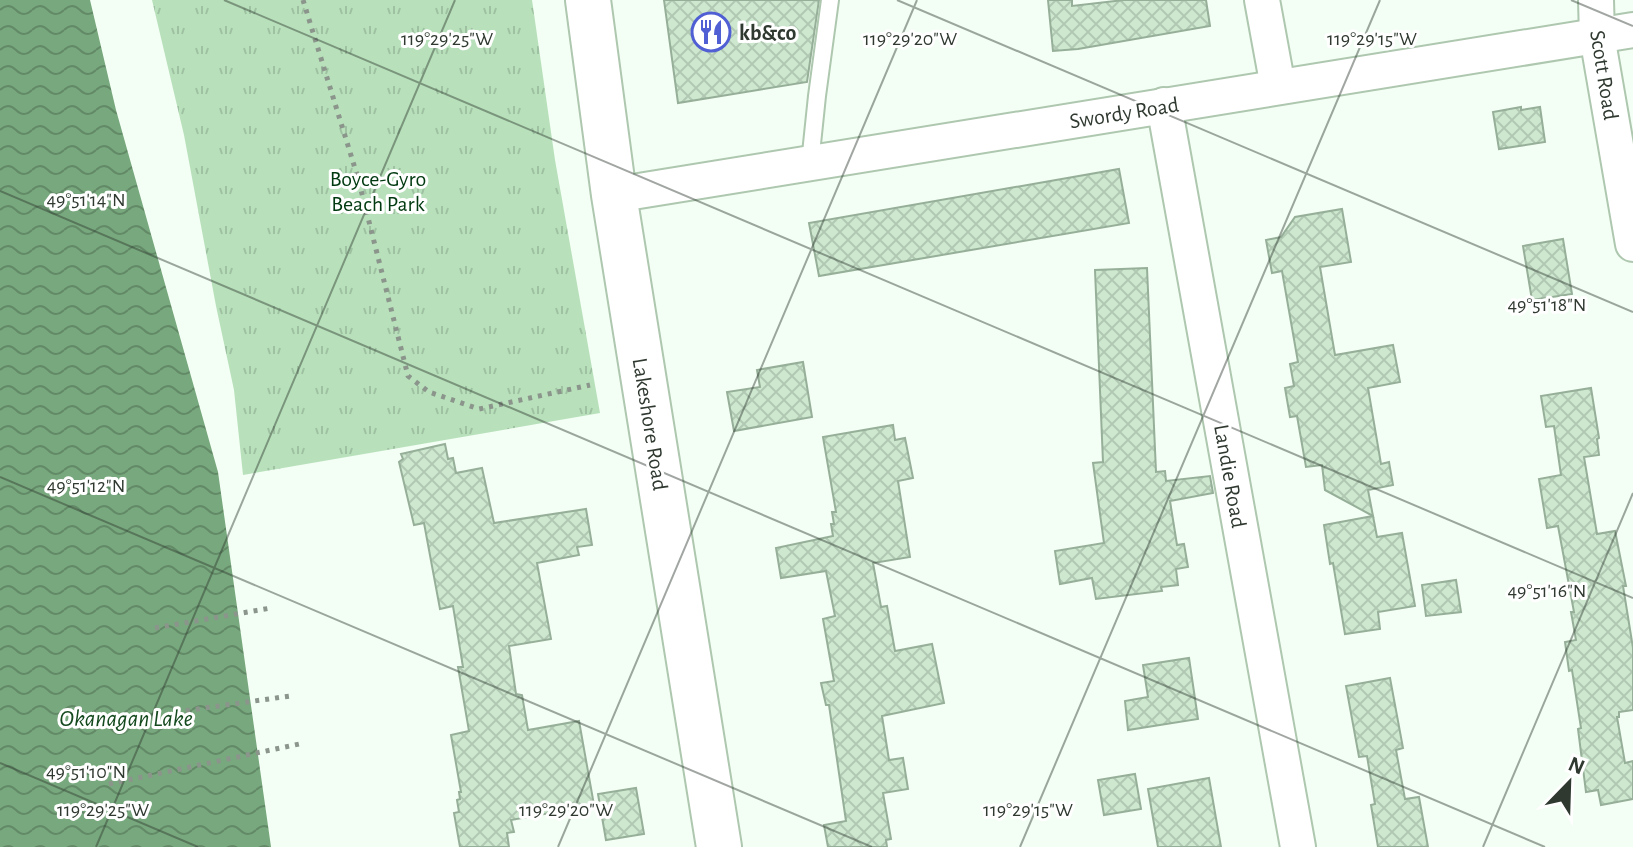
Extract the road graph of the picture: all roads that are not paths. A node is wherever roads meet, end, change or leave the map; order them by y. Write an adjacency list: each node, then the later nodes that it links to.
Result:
1 (588, 0): 10 (main road, Lakeshore Road)
2 (830, 0): 9 (lane)
3 (1262, 0): 7 (street)
4 (1596, 0): 6 (street, Scott Road)
5 (1633, 30): 6 (street, Swordy Road)
6 (1597, 36): 7 (street, Swordy Road); 11 (street, Scott Road)
7 (1278, 87): 8 (street, Swordy Road)
8 (1164, 105): 9 (street, Swordy Road); 13 (street, Landie Road)
9 (810, 163): 10 (street, Swordy Road)
10 (614, 195): 12 (main road, Lakeshore Road)
11 (1633, 244)
12 (719, 847)
13 (1298, 847)

